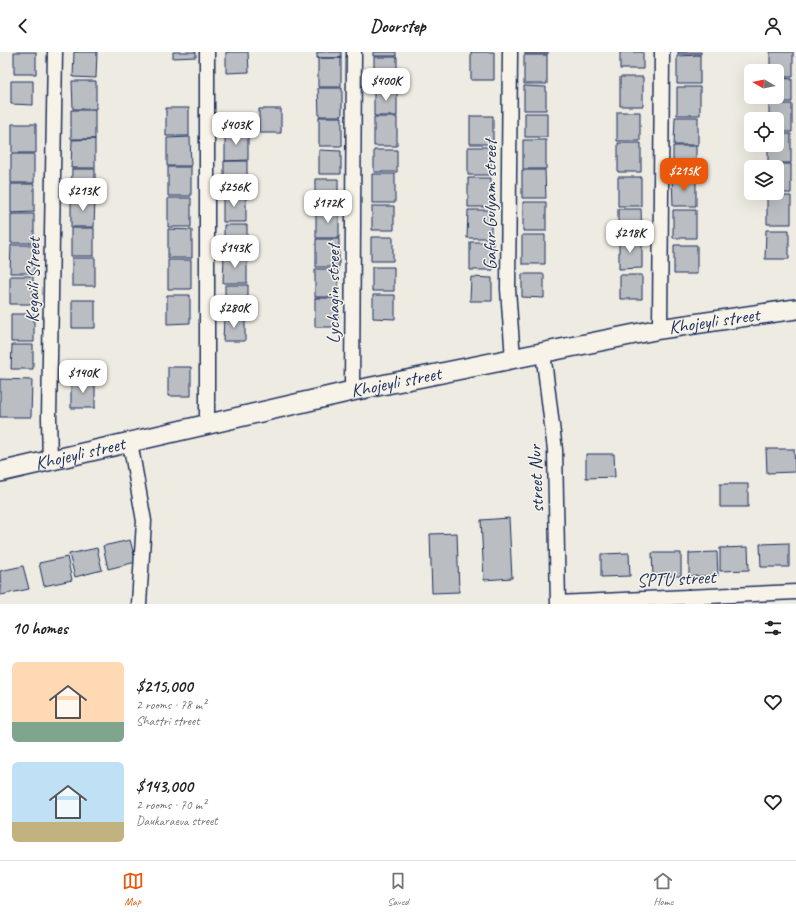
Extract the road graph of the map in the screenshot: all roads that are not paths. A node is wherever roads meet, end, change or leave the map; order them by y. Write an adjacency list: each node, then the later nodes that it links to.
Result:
1 (56, 52): 13 (street, Kegaili Street)
2 (207, 52): 11 (street)
3 (354, 52): 10 (street, Lychagin street)
4 (510, 52): 9 (street, Gafur Gulyam street)
5 (662, 52): 7 (street)
6 (796, 309): 7 (street, Khojeyli street)
7 (660, 329): 8 (street, Khojeyli street)
8 (543, 352): 9 (street, Khojeyli street); 16 (street, street Nur)
9 (513, 359): 10 (street, Khojeyli street)
10 (352, 391): 11 (street, Khojeyli street)
11 (207, 424): 12 (street, Khojeyli street)
12 (130, 442): 13 (street, Khojeyli street); 17 (street)
13 (50, 460): 14 (street, Khojeyli street)
14 (0, 472)
15 (796, 592): 16 (street, SPTU street)
16 (558, 603)
17 (139, 604)

